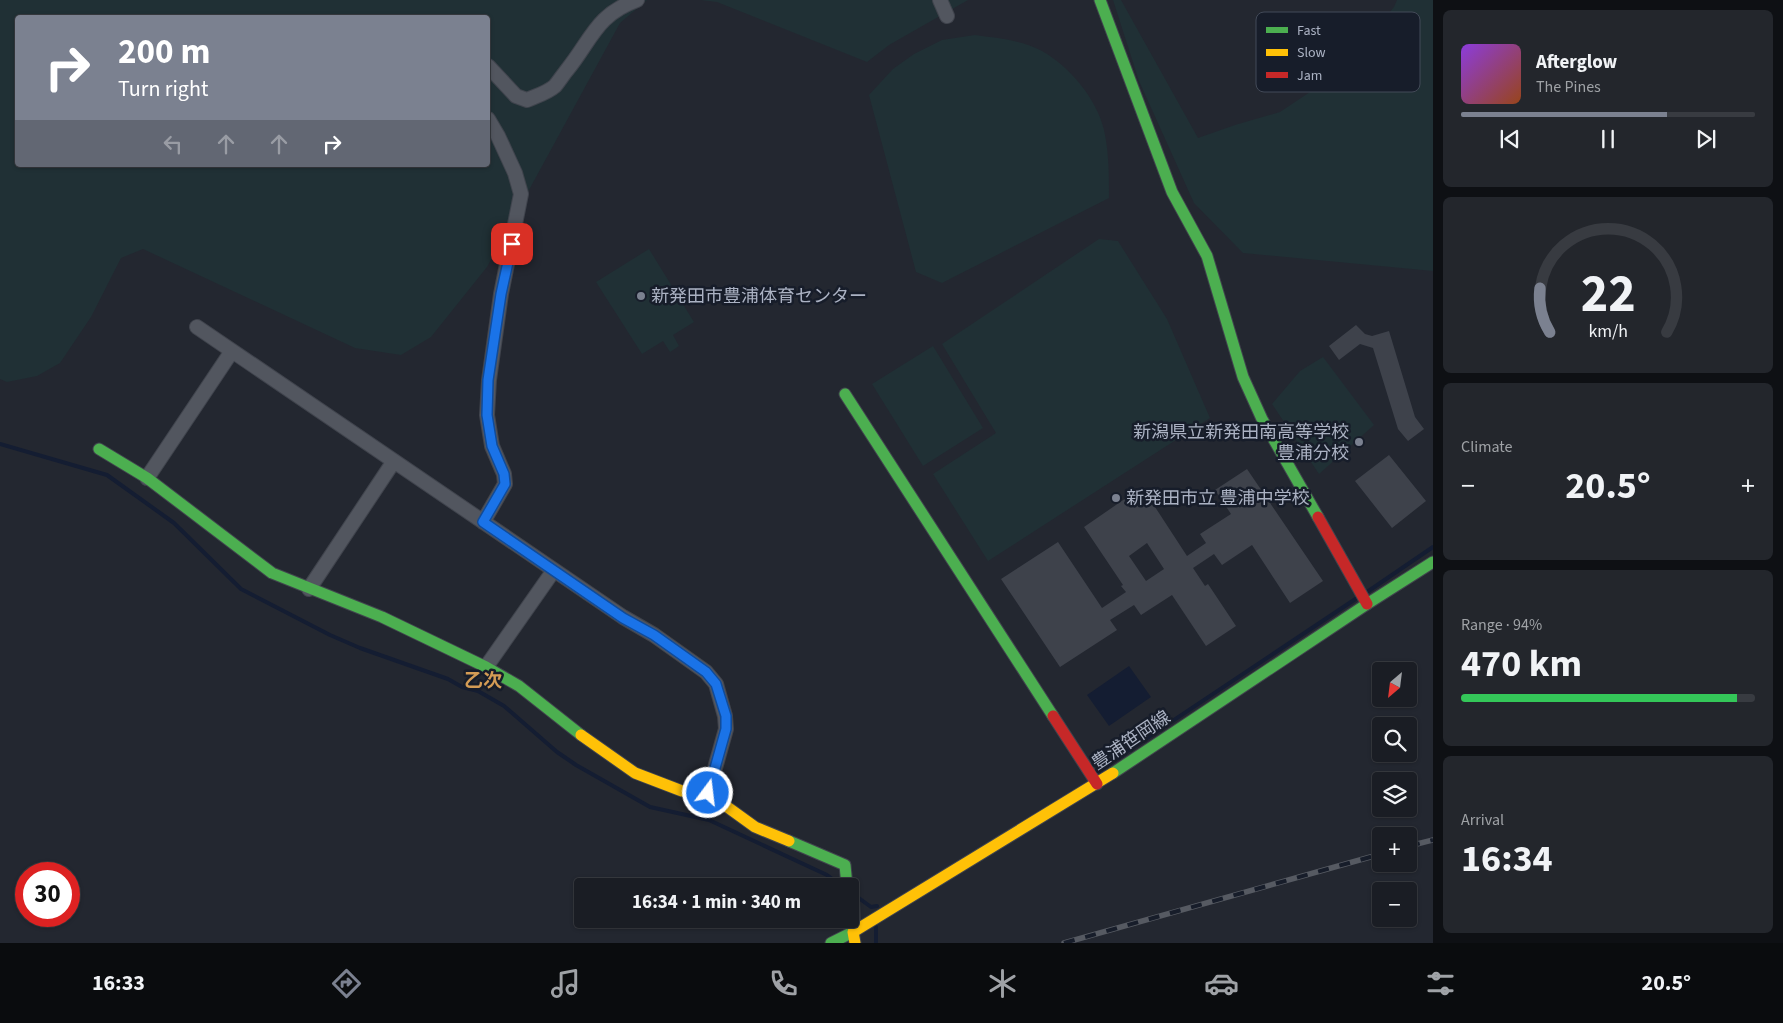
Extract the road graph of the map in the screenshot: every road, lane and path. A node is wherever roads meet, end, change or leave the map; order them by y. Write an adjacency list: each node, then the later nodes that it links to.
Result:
1 (637, 0): 5 (street)
2 (940, 0): 4 (street)
3 (1100, 0): 17 (street)
4 (947, 16)
5 (490, 68)
6 (490, 122): 13 (street)
7 (197, 326): 8 (street)
8 (232, 351): 11 (street); 12 (street)
9 (845, 394): 19 (street)
10 (99, 449): 12 (street)
11 (394, 461): 13 (street); 16 (street)
12 (148, 478): 16 (street)
13 (483, 522): 15 (street)
14 (1433, 562): 17 (street, 豊浦笹岡線)
15 (554, 570): 18 (street); 20 (street)
16 (309, 589): 18 (street)
17 (1367, 604): 19 (street, 豊浦笹岡線)
18 (486, 667): 20 (street)
19 (1096, 784): 22 (street, 豊浦笹岡線)
20 (708, 793): 21 (street)
21 (846, 878)
22 (854, 937): 23 (street, 豊浦笹岡線)
23 (831, 943)

